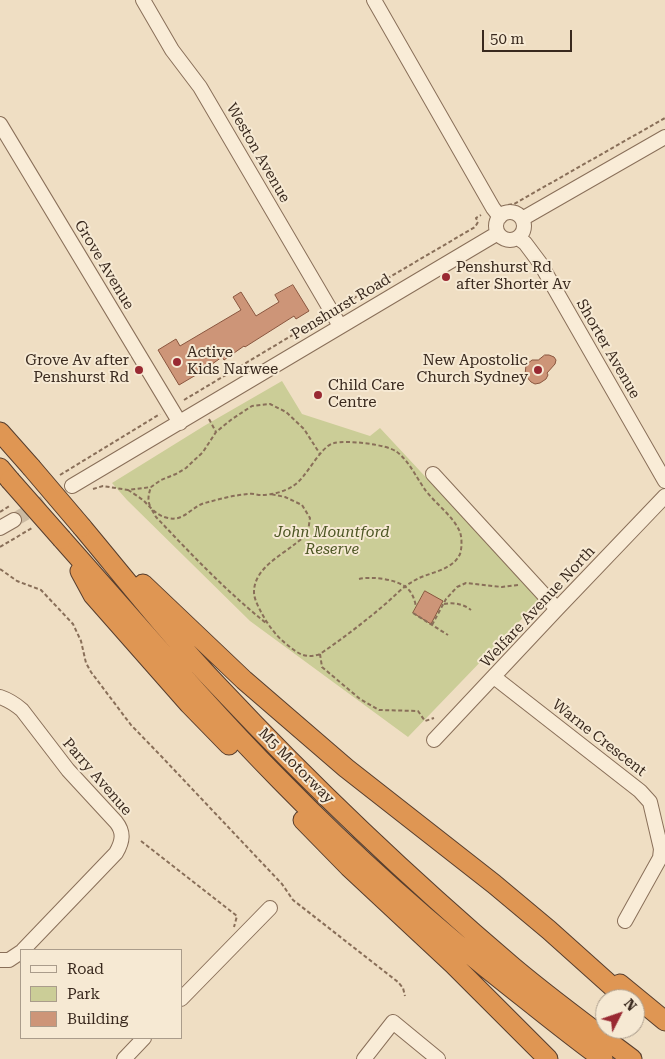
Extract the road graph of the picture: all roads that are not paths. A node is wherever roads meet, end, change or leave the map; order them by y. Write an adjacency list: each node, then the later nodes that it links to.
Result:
1 (143, 0): 9 (street, Weston Avenue)
2 (374, 0): 5 (street)
3 (0, 124): 10 (street, Grove Avenue)
4 (665, 137): 6 (street)
5 (500, 217): 6 (street); 7 (street)
6 (522, 219): 8 (street)
7 (498, 233): 8 (street); 9 (street, Penshurst Road)
8 (518, 238): 14 (street, Shorter Avenue)
9 (340, 326): 10 (street, Penshurst Road)
10 (180, 423): 15 (street, Penshurst Road)
11 (0, 432): 18 (highway, M5 Motorway, bridge)
12 (5, 474): 20 (highway, M5 Motorway, bridge)
13 (433, 474): 21 (street)
14 (665, 481)
15 (72, 486)
16 (665, 496): 21 (street, Welfare Avenue North)
17 (14, 520): 19 (street)
18 (82, 527): 27 (highway); 42 (highway, M5 Motorway)
19 (0, 528)
20 (62, 539): 40 (highway); 41 (highway, M5 Motorway)
21 (557, 609): 22 (street, Welfare Avenue North)
22 (494, 677): 24 (street, Welfare Avenue North); 26 (street, Warne Crescent)
23 (0, 697): 28 (street, Parry Avenue)
24 (434, 740)
25 (270, 908): 32 (street)
26 (624, 921)
27 (549, 930): 31 (highway); 34 (highway)
28 (24, 949)
29 (20, 952): 30 (street, Parry Avenue)
30 (0, 960)
31 (615, 989)
32 (182, 998)
33 (645, 1016): 35 (highway)
34 (665, 1021)
35 (665, 1036)
36 (143, 1039): 37 (street)
37 (124, 1059)
38 (364, 1059): 39 (street)
39 (438, 1059)
40 (548, 1059)
41 (603, 1059)
42 (632, 1059)

